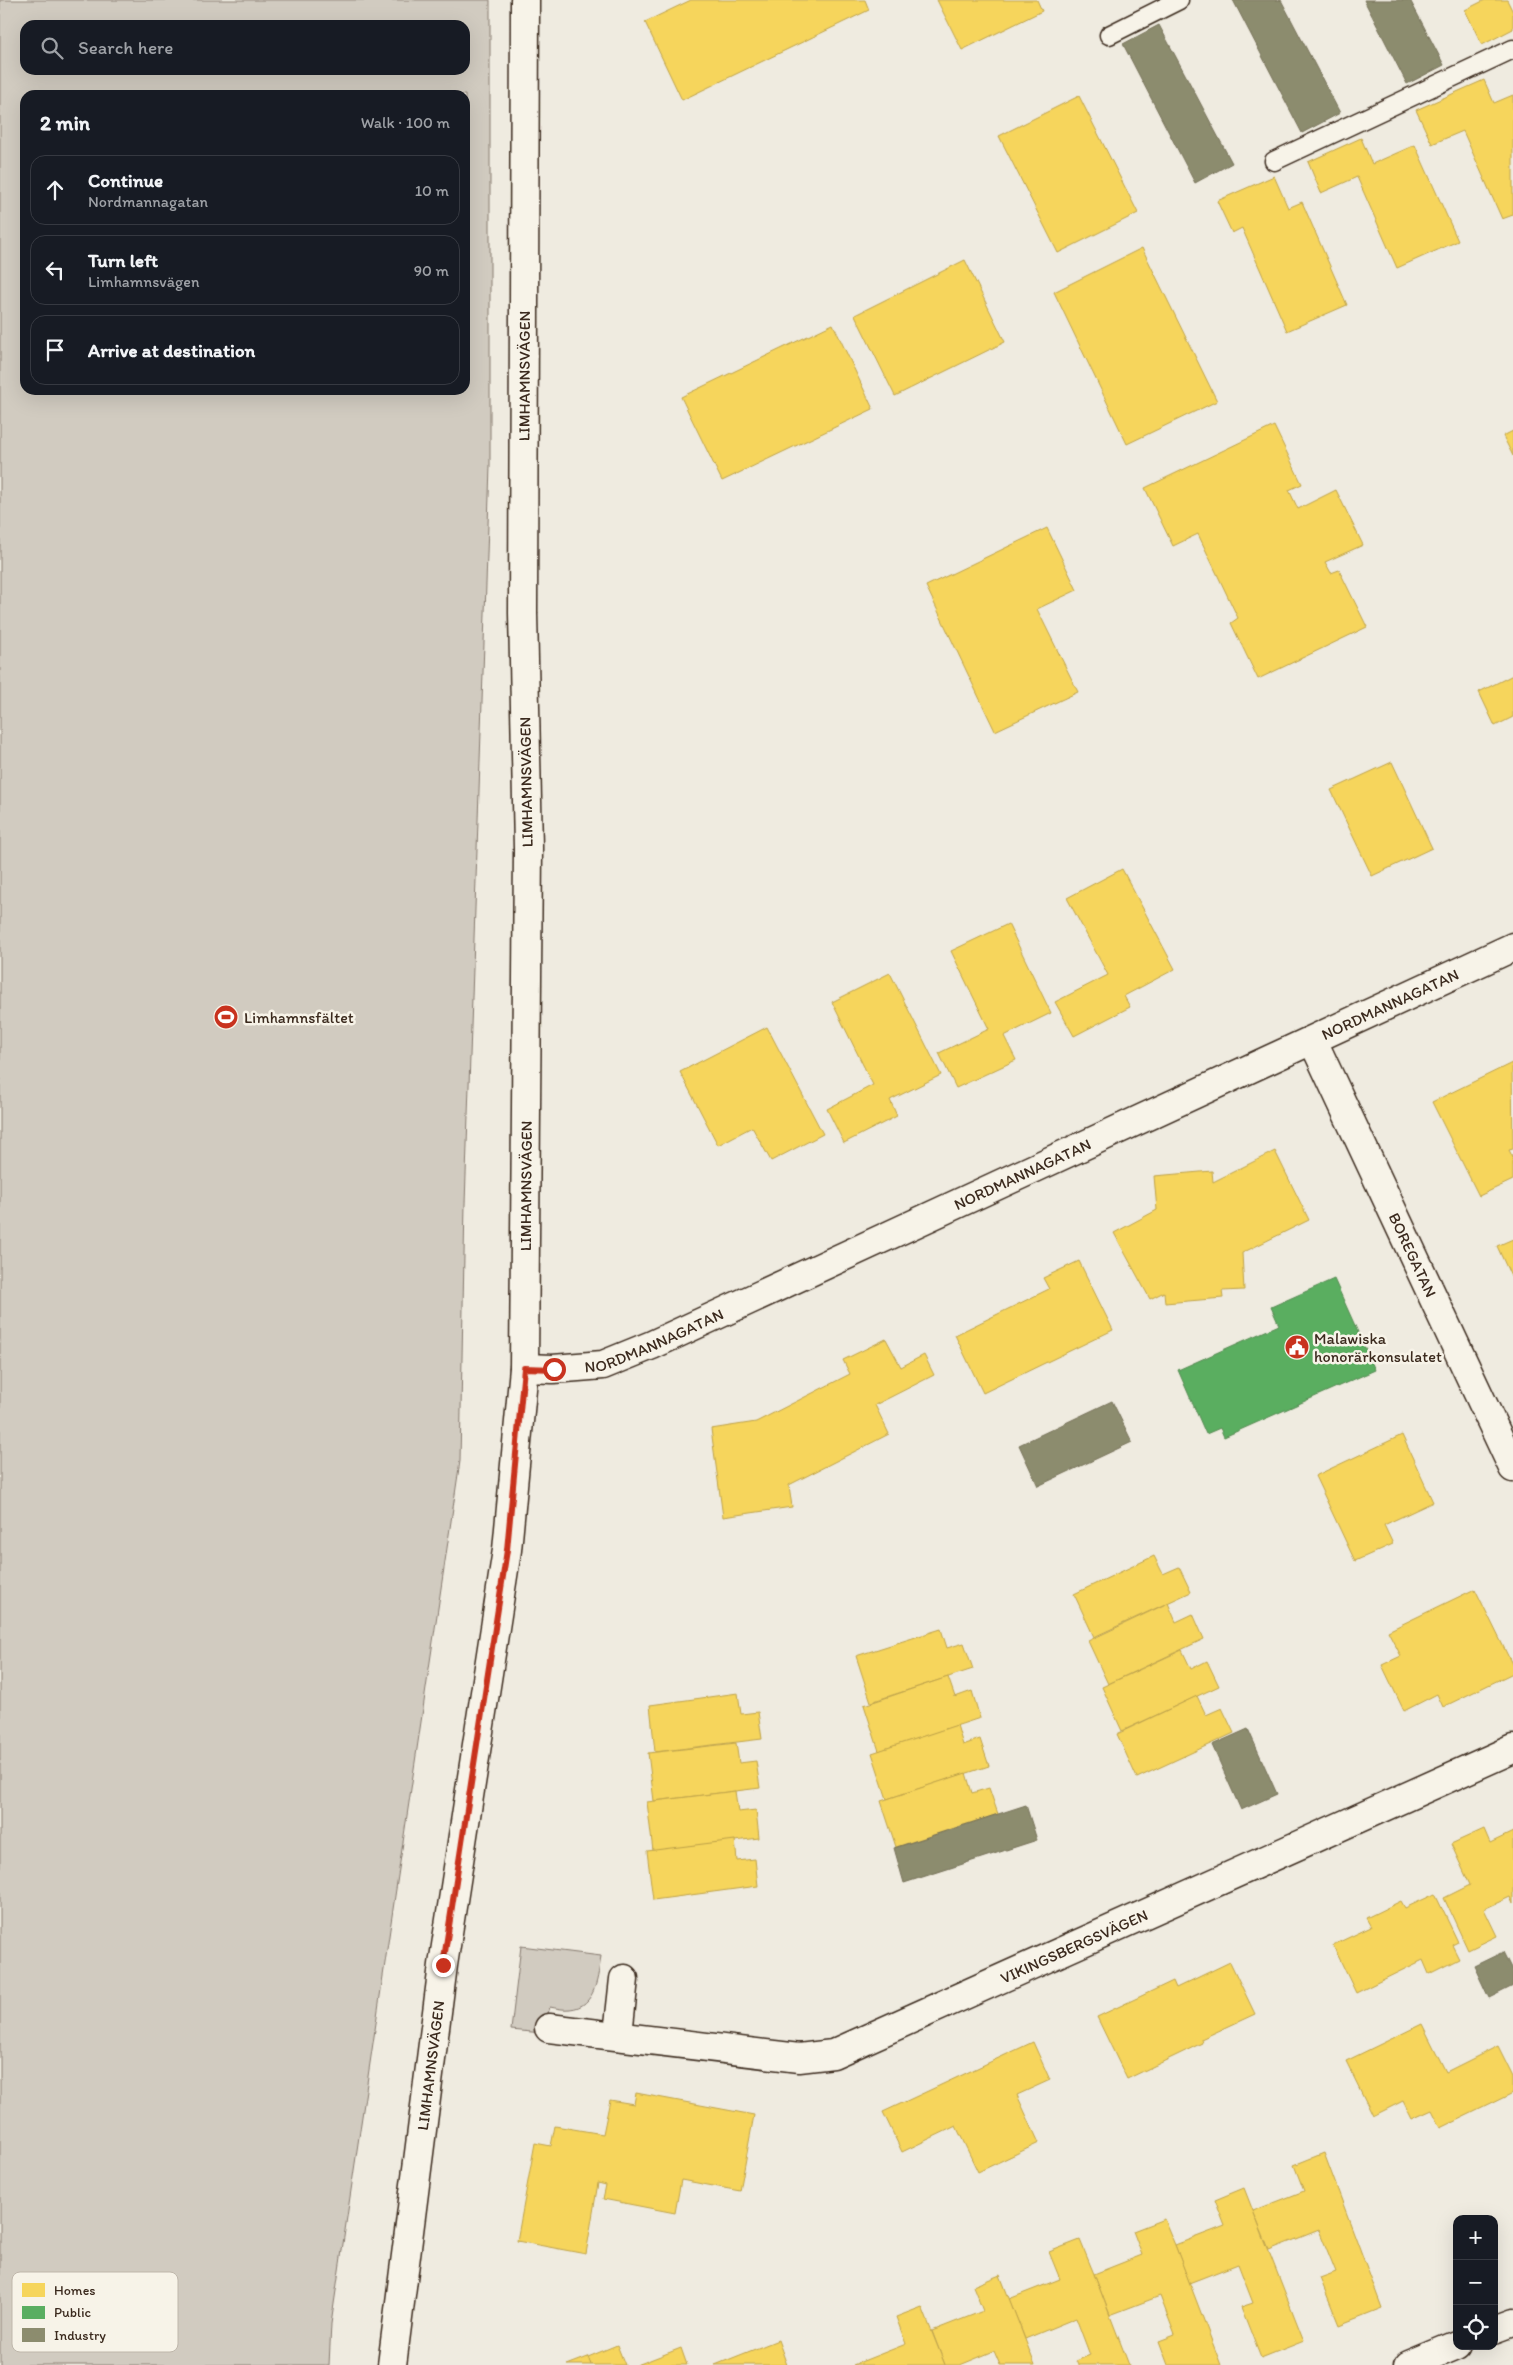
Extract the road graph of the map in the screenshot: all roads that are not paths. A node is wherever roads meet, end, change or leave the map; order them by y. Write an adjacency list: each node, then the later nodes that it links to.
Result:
1 (525, 0): 8 (street, LIMHAMNSVÄGEN)
2 (1179, 0): 3 (lane)
3 (1109, 35)
4 (1513, 49): 5 (lane)
5 (1274, 161)
6 (1513, 947): 7 (street, NORDMANNAGATAN)
7 (1313, 1040): 8 (street, NORDMANNAGATAN); 9 (street, BOREGATAN)
8 (524, 1368): 17 (street, LIMHAMNSVÄGEN)
9 (1513, 1468)
10 (1513, 1749): 13 (street, VIKINGSBERGSVÄGEN)
11 (624, 1979): 13 (street)
12 (549, 2028): 13 (street, VIKINGSBERGSVÄGEN)
13 (618, 2034)
14 (1513, 2322): 15 (street)
15 (1498, 2328)
16 (1453, 2347): 18 (street)
17 (392, 2365)
18 (1409, 2365)

